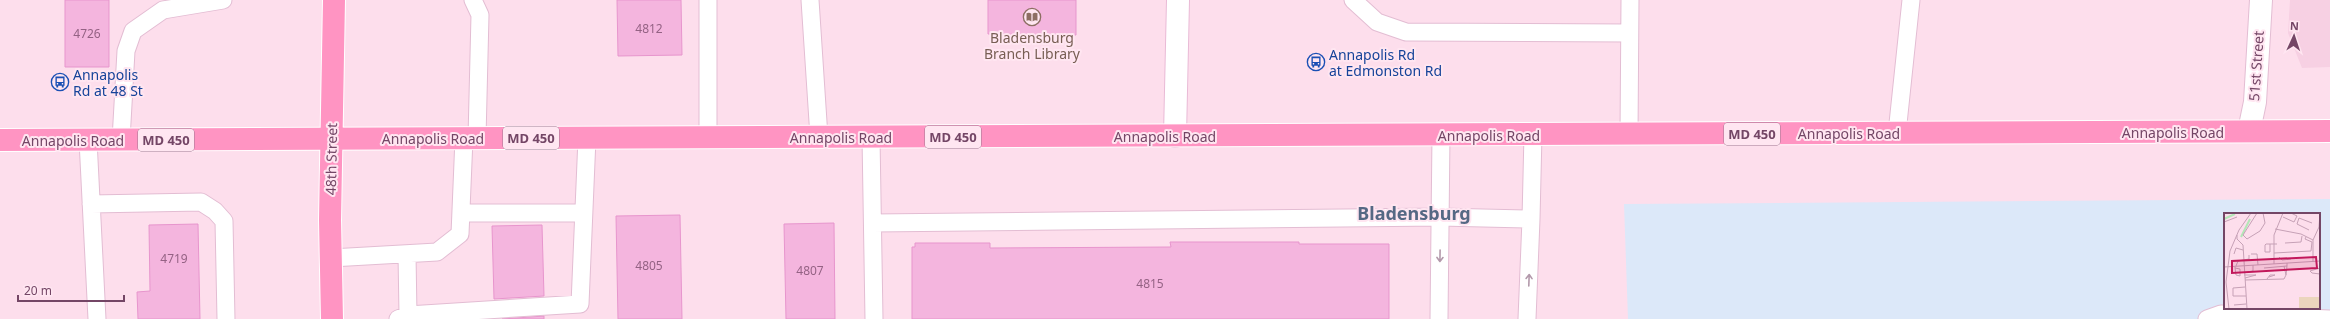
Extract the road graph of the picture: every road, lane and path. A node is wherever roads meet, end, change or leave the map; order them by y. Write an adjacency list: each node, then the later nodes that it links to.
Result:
1 (223, 0): 27 (lane)
2 (334, 0): 24 (main road, 48th Street)
3 (473, 0): 21 (lane)
4 (708, 0): 23 (lane)
5 (810, 0): 19 (lane)
6 (1178, 0): 18 (street)
7 (1353, 0): 11 (lane)
8 (1630, 0): 11 (lane)
9 (1911, 0): 14 (lane)
10 (2261, 0): 12 (street, 51st Street)
11 (1629, 33): 17 (lane)
12 (2249, 131): 13 (main road, Annapolis Road / MD 450); 14 (main road, Annapolis Road / MD 450)
13 (2330, 131)
14 (1897, 133): 17 (main road, Annapolis Road / MD 450)
15 (1533, 134): 16 (main road, Annapolis Road / MD 450); 17 (main road, Annapolis Road / MD 450); 32 (lane)
16 (1441, 135): 18 (main road, Annapolis Road / MD 450); 31 (lane)
17 (1628, 135)
18 (1175, 136): 20 (main road, Annapolis Road / MD 450)
19 (819, 137): 20 (main road, Annapolis Road / MD 450); 23 (main road, Annapolis Road / MD 450)
20 (871, 137): 33 (lane)
21 (471, 138): 22 (main road, Annapolis Road / MD 450); 24 (main road, Annapolis Road / MD 450); 29 (lane)
22 (587, 138): 23 (main road, Annapolis Road / MD 450); 30 (lane)
23 (708, 138)
24 (332, 139): 27 (main road, Annapolis Road / MD 450); 35 (main road, 48th Street)
25 (0, 140): 26 (main road, Annapolis Road / MD 450)
26 (88, 140): 27 (main road, Annapolis Road / MD 450); 28 (lane)
27 (121, 140)
28 (91, 204): 37 (lane); 38 (lane)
29 (461, 213): 30 (lane); 34 (lane)
30 (583, 213): 36 (lane)
31 (1440, 217): 32 (lane); 33 (lane); 41 (lane, one-way to 41)
32 (1531, 219): 42 (lane, one-way to 32)
33 (872, 223): 40 (lane)
34 (408, 254): 35 (lane); 36 (lane)
35 (331, 258): 39 (main road, 48th Street)
36 (403, 317)
37 (97, 319)
38 (226, 319)
39 (332, 319)
40 (874, 319)
41 (1438, 319)
42 (1527, 319)
43 (2207, 319): 44 (lane)
44 (2330, 319)

